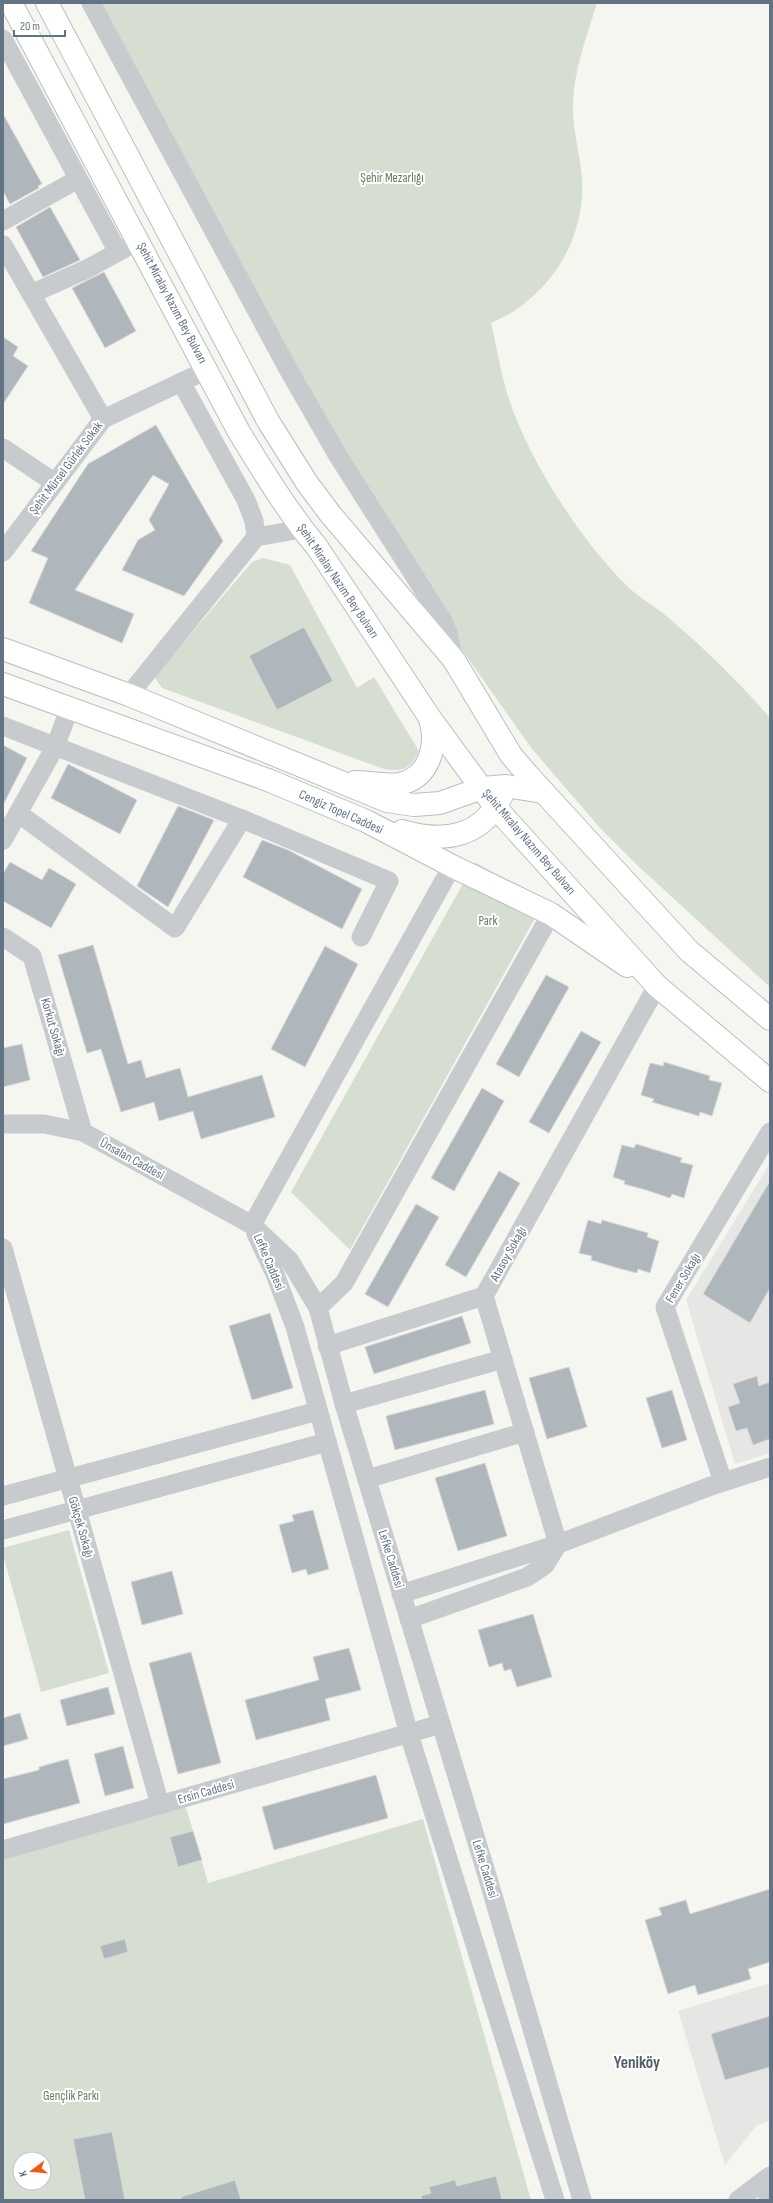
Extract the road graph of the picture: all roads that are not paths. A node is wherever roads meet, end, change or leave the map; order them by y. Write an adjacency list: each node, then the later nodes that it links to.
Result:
1 (11, 3): 7 (main road, Şehit Miralay Nazım Bey Bulvarı)
2 (47, 3): 20 (main road)
3 (91, 3): 20 (street)
4 (3, 39): 5 (street)
5 (78, 179): 6 (street); 9 (street)
6 (3, 220)
7 (139, 241): 9 (street); 11 (main road, Şehit Miralay Nazım Bey Bulvarı)
8 (4, 251): 10 (street)
9 (118, 252): 10 (street)
10 (31, 294): 13 (street)
11 (207, 370): 12 (street, Şehit Mürsel Gürlek Sokak); 16 (main road, Şehit Miralay Nazım Bey Bulvarı)
12 (181, 382): 13 (street, Şehit Mürsel Gürlek Sokak); 17 (street)
13 (103, 419): 15 (street, Şehit Mürsel Gürlek Sokak)
14 (3, 448): 15 (street)
15 (55, 484): 18 (street, Şehit Mürsel Gürlek Sokak)
16 (302, 529): 17 (street); 24 (main road, Şehit Miralay Nazım Bey Bulvarı)
17 (256, 537): 22 (street)
18 (3, 552)
19 (3, 649): 22 (main road, Cengiz Topel Caddesi)
20 (454, 660): 27 (main road)
21 (3, 684): 23 (main road, Cengiz Topel Caddesi)
22 (129, 695): 28 (main road, Cengiz Topel Caddesi)
23 (70, 707): 26 (street); 35 (main road, Cengiz Topel Caddesi)
24 (430, 718): 28 (main road); 30 (main road, Şehit Miralay Nazım Bey Bulvarı)
25 (3, 726): 26 (street)
26 (55, 746): 33 (street); 34 (street)
27 (511, 755): 29 (main road); 31 (main road)
28 (341, 781): 30 (main road, Cengiz Topel Caddesi)
29 (506, 786): 30 (main road, Cengiz Topel Caddesi); 31 (main road, Cengiz Topel Caddesi); 32 (main road)
30 (482, 788): 32 (main road, Şehit Miralay Nazım Bey Bulvarı)
31 (543, 792): 42 (main road)
32 (496, 808): 35 (main road); 41 (main road, Şehit Miralay Nazım Bey Bulvarı)
33 (18, 814): 34 (street); 36 (street)
34 (242, 819): 40 (street)
35 (366, 821): 37 (main road, Cengiz Topel Caddesi)
36 (3, 840)
37 (452, 866): 38 (main road, Cengiz Topel Caddesi); 47 (street)
38 (551, 914): 41 (main road, Cengiz Topel Caddesi); 50 (street)
39 (3, 937): 45 (street, Korkut Sokağı)
40 (361, 937)
41 (657, 986): 43 (main road, Şehit Miralay Nazım Bey Bulvarı); 49 (street, Atasoy Sokağı)
42 (770, 1019)
43 (770, 1081)
44 (3, 1124): 45 (street, Ünsalan Caddesi)
45 (83, 1132): 47 (street, Ünsalan Caddesi)
46 (770, 1132): 60 (street, Fener Sokağı)
47 (252, 1226): 50 (street, Lefke Caddesi); 54 (street, Lefke Caddesi)
48 (3, 1248): 58 (street, Gökçek Sokağı)
49 (484, 1296): 51 (street); 52 (street, Atasoy Sokağı)
50 (318, 1308): 51 (street, Lefke Caddesi)
51 (327, 1346): 53 (street, Lefke Caddesi)
52 (503, 1359): 53 (street); 55 (street, Atasoy Sokağı)
53 (344, 1404): 59 (street, Lefke Caddesi)
54 (318, 1411): 56 (street, Lefke Caddesi); 58 (street)
55 (525, 1432): 59 (street); 64 (street, Atasoy Sokağı)
56 (327, 1442): 62 (street); 68 (street, Lefke Caddesi)
57 (770, 1467): 60 (street)
58 (68, 1478): 61 (street); 62 (street, Gökçek Sokağı)
59 (367, 1479): 65 (street, Lefke Caddesi)
60 (723, 1482): 64 (street)
61 (3, 1496)
62 (77, 1510): 63 (street); 69 (street, Gökçek Sokağı)
63 (3, 1530)
64 (558, 1544): 65 (street); 66 (street)
65 (401, 1594): 66 (street, Lefke Caddesi)
66 (409, 1619): 67 (street, Lefke Caddesi)
67 (441, 1724): 68 (street, Ersin Caddesi); 73 (street, Lefke Caddesi)
68 (409, 1734): 69 (street, Ersin Caddesi); 72 (street, Lefke Caddesi)
69 (160, 1805): 70 (street, Ersin Caddesi)
70 (3, 1850)
71 (767, 2178): 74 (street); 75 (street)
72 (555, 2200)
73 (582, 2200)
74 (738, 2200)
75 (769, 2200)

